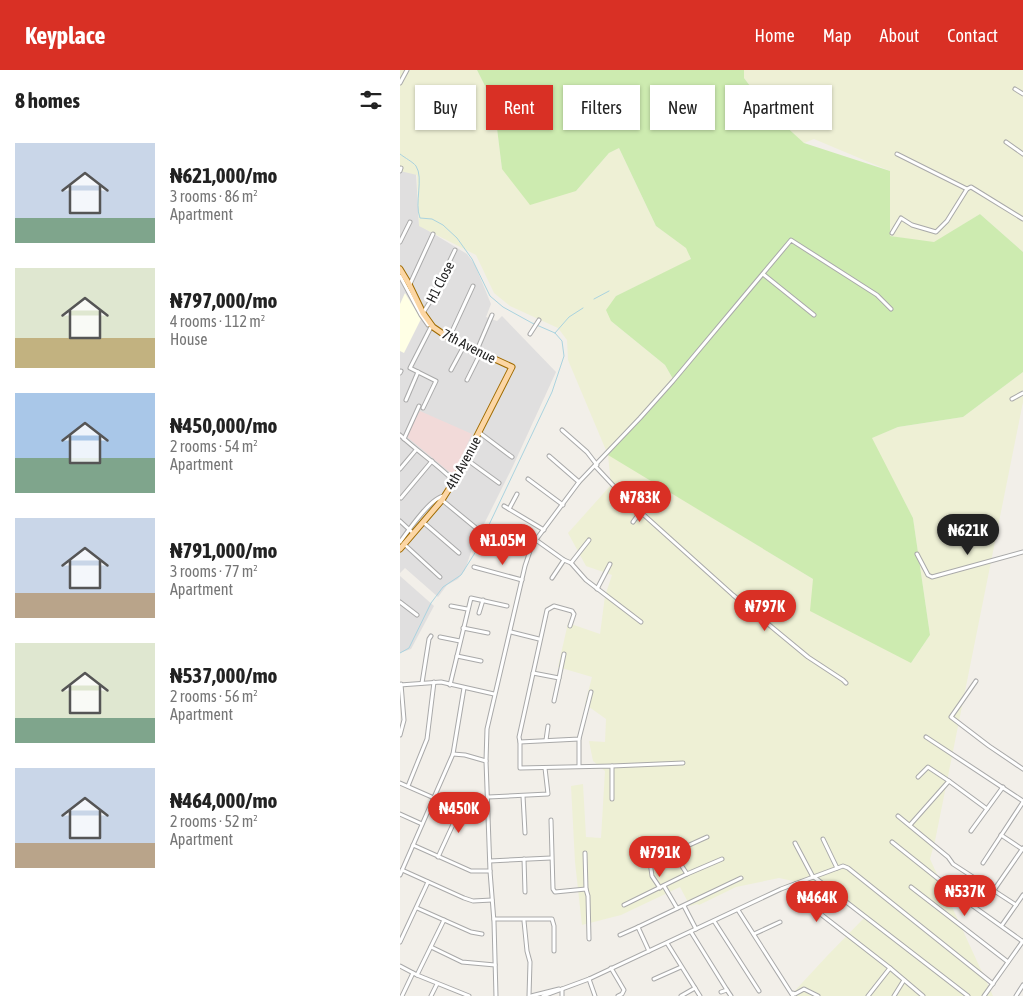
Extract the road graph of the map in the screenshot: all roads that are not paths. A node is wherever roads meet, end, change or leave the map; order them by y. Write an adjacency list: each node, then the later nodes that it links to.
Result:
1 (407, 70): 2 (street)
2 (400, 83)
3 (1016, 89): 4 (street)
4 (1023, 94)
5 (1006, 142): 7 (street)
6 (897, 154): 8 (street)
7 (1023, 154)
8 (967, 189): 9 (street); 11 (street)
9 (1023, 218)
10 (410, 222): 13 (street)
11 (892, 233)
12 (433, 234): 18 (street)
13 (400, 242)
14 (456, 250): 21 (street, H1 Close)
15 (400, 269): 18 (main road, 7th Avenue)
16 (763, 274): 20 (street); 23 (street); 46 (street)
17 (400, 278): 25 (street)
18 (409, 284): 21 (main road, 7th Avenue)
19 (473, 286): 27 (street)
20 (891, 309)
21 (423, 313): 27 (main road, 7th Avenue)
22 (492, 315): 29 (street)
23 (814, 315)
24 (538, 320): 26 (street)
25 (431, 328): 28 (street); 32 (street)
26 (530, 334)
27 (449, 338): 29 (main road, 7th Avenue)
28 (464, 346): 29 (street); 31 (street)
29 (478, 352): 30 (main road, 7th Avenue); 33 (street)
30 (512, 367): 38 (main road, 4th Avenue)
31 (451, 370)
32 (418, 372): 36 (street); 39 (street)
33 (467, 380)
34 (1023, 393): 35 (street)
35 (1012, 399)
36 (406, 400)
37 (562, 430): 46 (street)
38 (480, 433): 43 (street); 44 (main road, 4th Avenue)
39 (402, 438): 40 (street); 41 (street)
40 (400, 442)
41 (416, 450): 45 (street); 47 (street)
42 (550, 456): 50 (street)
43 (512, 457)
44 (466, 458): 49 (main road, 4th Avenue); 51 (street)
45 (432, 461): 49 (street); 53 (street)
46 (596, 465): 50 (street); 58 (street)
47 (400, 469)
48 (528, 478): 55 (street)
49 (454, 481): 54 (main road, 4th Avenue)
50 (579, 482): 55 (street)
51 (499, 483)
52 (516, 494): 57 (street)
53 (401, 498)
54 (443, 498): 60 (main road, 4th Avenue); 62 (street); 64 (street)
55 (563, 505): 63 (street)
56 (504, 506): 57 (street)
57 (509, 509): 63 (street)
58 (641, 511): 61 (street); 103 (street)
59 (400, 521): 64 (street)
60 (423, 522): 64 (main road, 4th Avenue); 69 (street)
61 (633, 522)
62 (476, 528)
63 (544, 530): 65 (street)
64 (410, 533): 67 (main road, 4th Avenue)
65 (536, 540): 71 (street); 77 (street)
66 (589, 540): 72 (street)
67 (401, 546): 75 (street)
68 (1023, 552): 70 (street)
69 (459, 553)
70 (917, 554)
71 (564, 560): 72 (street); 76 (street)
72 (571, 562): 78 (street)
73 (610, 564): 78 (street)
74 (474, 568): 77 (street)
75 (440, 577)
76 (552, 578)
77 (522, 580): 89 (street)
78 (597, 589): 86 (street)
79 (483, 600): 82 (street); 83 (street); 84 (street)
80 (400, 602): 85 (street)
81 (451, 606): 83 (street)
82 (507, 606)
83 (467, 610): 88 (street)
84 (479, 613)
85 (417, 615)
86 (641, 622)
87 (570, 626): 93 (street)
88 (463, 628): 90 (street); 94 (street)
89 (511, 632): 93 (street); 108 (street)
90 (488, 633)
91 (432, 636): 102 (street)
92 (440, 637): 94 (street)
93 (539, 639): 98 (street)
94 (460, 641): 96 (street)
95 (564, 654): 99 (street)
96 (456, 656): 97 (street); 105 (street)
97 (481, 661)
98 (533, 673): 99 (street); 116 (street)
99 (559, 678): 109 (street)
100 (434, 682): 102 (street); 105 (street); 127 (street)
101 (976, 682): 123 (street)
102 (422, 683): 104 (street)
103 (846, 683)
104 (401, 685): 110 (street)
105 (450, 685): 106 (street)
106 (464, 688): 108 (street); 117 (street)
107 (591, 692): 115 (street)
108 (494, 694): 118 (street)
109 (554, 701)
110 (402, 715): 112 (street)
111 (548, 726): 114 (street)
112 (400, 735)
113 (926, 737): 128 (street)
114 (546, 740): 115 (street); 116 (street)
115 (579, 740): 120 (street)
116 (520, 742): 122 (street)
117 (453, 754): 118 (street); 131 (street)
118 (486, 761): 130 (street)
119 (682, 764): 121 (street)
120 (579, 766): 121 (street); 122 (street)
121 (612, 766): 132 (street)
122 (546, 768): 129 (street)
123 (1023, 769)
124 (918, 777): 125 (street)
125 (949, 781): 135 (street); 140 (street)
126 (400, 783): 127 (street)
127 (408, 786): 131 (street)
128 (1003, 787): 133 (street); 135 (street)
129 (523, 796): 130 (street); 142 (street)
130 (488, 797): 155 (street)
131 (434, 798): 139 (street)
132 (612, 799)
133 (1023, 802): 143 (street)
134 (478, 809): 151 (street)
135 (987, 809): 141 (street)
136 (400, 814): 139 (street)
137 (898, 816): 140 (street)
138 (551, 820): 152 (street)
139 (422, 824): 148 (street)
140 (910, 825): 171 (street)
141 (971, 831)
142 (524, 833)
143 (1001, 835): 149 (street); 157 (street)
144 (707, 837): 161 (street)
145 (823, 839): 158 (street)
146 (892, 842): 186 (street)
147 (795, 843): 163 (street)
148 (413, 845): 151 (street); 159 (street)
149 (1022, 848): 171 (street)
150 (585, 853): 170 (street)
151 (438, 856): 160 (street)
152 (551, 858): 153 (street); 170 (street)
153 (524, 859): 155 (street); 172 (street)
154 (722, 859): 161 (street)
155 (490, 861): 160 (street)
156 (650, 862): 169 (street)
157 (983, 863)
158 (837, 868): 163 (street); 212 (street)
159 (402, 870): 162 (street); 165 (street)
160 (490, 871): 174 (street)
161 (687, 874): 167 (street)
162 (400, 875)
163 (813, 877): 166 (street); 237 (street)
164 (741, 878): 177 (street)
165 (428, 882): 174 (street); 178 (street)
166 (795, 884): 180 (street); 205 (street)
167 (664, 886): 169 (street); 179 (street)
168 (911, 887): 200 (street)
169 (660, 888): 175 (street)
170 (586, 889): 193 (street)
171 (994, 890): 176 (street)
172 (525, 892)
173 (1023, 895): 176 (street)
174 (492, 900): 181 (street)
175 (624, 905)
176 (1016, 905): 186 (street)
177 (684, 906): 179 (street); 188 (street)
178 (417, 908): 182 (street); 195 (street)
179 (677, 908): 187 (street)
180 (738, 910): 184 (street); 191 (street)
181 (494, 919): 183 (street); 201 (street)
182 (444, 920): 190 (street); 197 (street)
183 (524, 921): 198 (street); 225 (street)
184 (714, 921): 188 (street); 217 (street)
185 (780, 922): 191 (street)
186 (1002, 925): 194 (street)
187 (638, 927): 192 (street); 199 (street)
188 (696, 929): 189 (street)
189 (690, 932): 196 (street); 216 (street)
190 (482, 934)
191 (754, 934): 220 (street)
192 (620, 935)
193 (589, 939)
194 (1023, 941): 200 (street)
195 (400, 942)
196 (667, 943): 199 (street); 203 (street)
197 (431, 947): 201 (street); 207 (street)
198 (554, 951)
199 (649, 951): 204 (street)
200 (1008, 962): 212 (street)
201 (495, 965): 224 (street)
202 (400, 966): 206 (street)
203 (681, 967): 209 (street); 214 (street)
204 (611, 968): 208 (street); 229 (street)
205 (890, 968): 210 (street); 234 (street)
206 (412, 973): 207 (street); 221 (street)
207 (417, 975): 211 (street)
208 (589, 979): 215 (street); 228 (street)
209 (654, 979)
210 (904, 980): 235 (street); 236 (street)
211 (437, 984): 219 (street); 222 (street)
212 (993, 984): 238 (street)
213 (1023, 985): 239 (street)
214 (695, 988): 230 (street); 231 (street)
215 (562, 989): 225 (street); 226 (street); 227 (street)
216 (727, 990): 218 (street); 232 (street)
217 (759, 991)
218 (721, 992)
219 (460, 994): 223 (street)
220 (793, 994): 233 (street)
221 (402, 996)
222 (431, 996)
223 (469, 996)
224 (496, 996)
225 (530, 996)
226 (543, 996)
227 (562, 996)
228 (595, 996)
229 (618, 996)
230 (681, 996)
231 (700, 996)
232 (731, 996)
233 (818, 996)
234 (868, 996)
235 (894, 996)
236 (923, 996)
237 (968, 996)
238 (984, 996)
239 (1016, 996)

